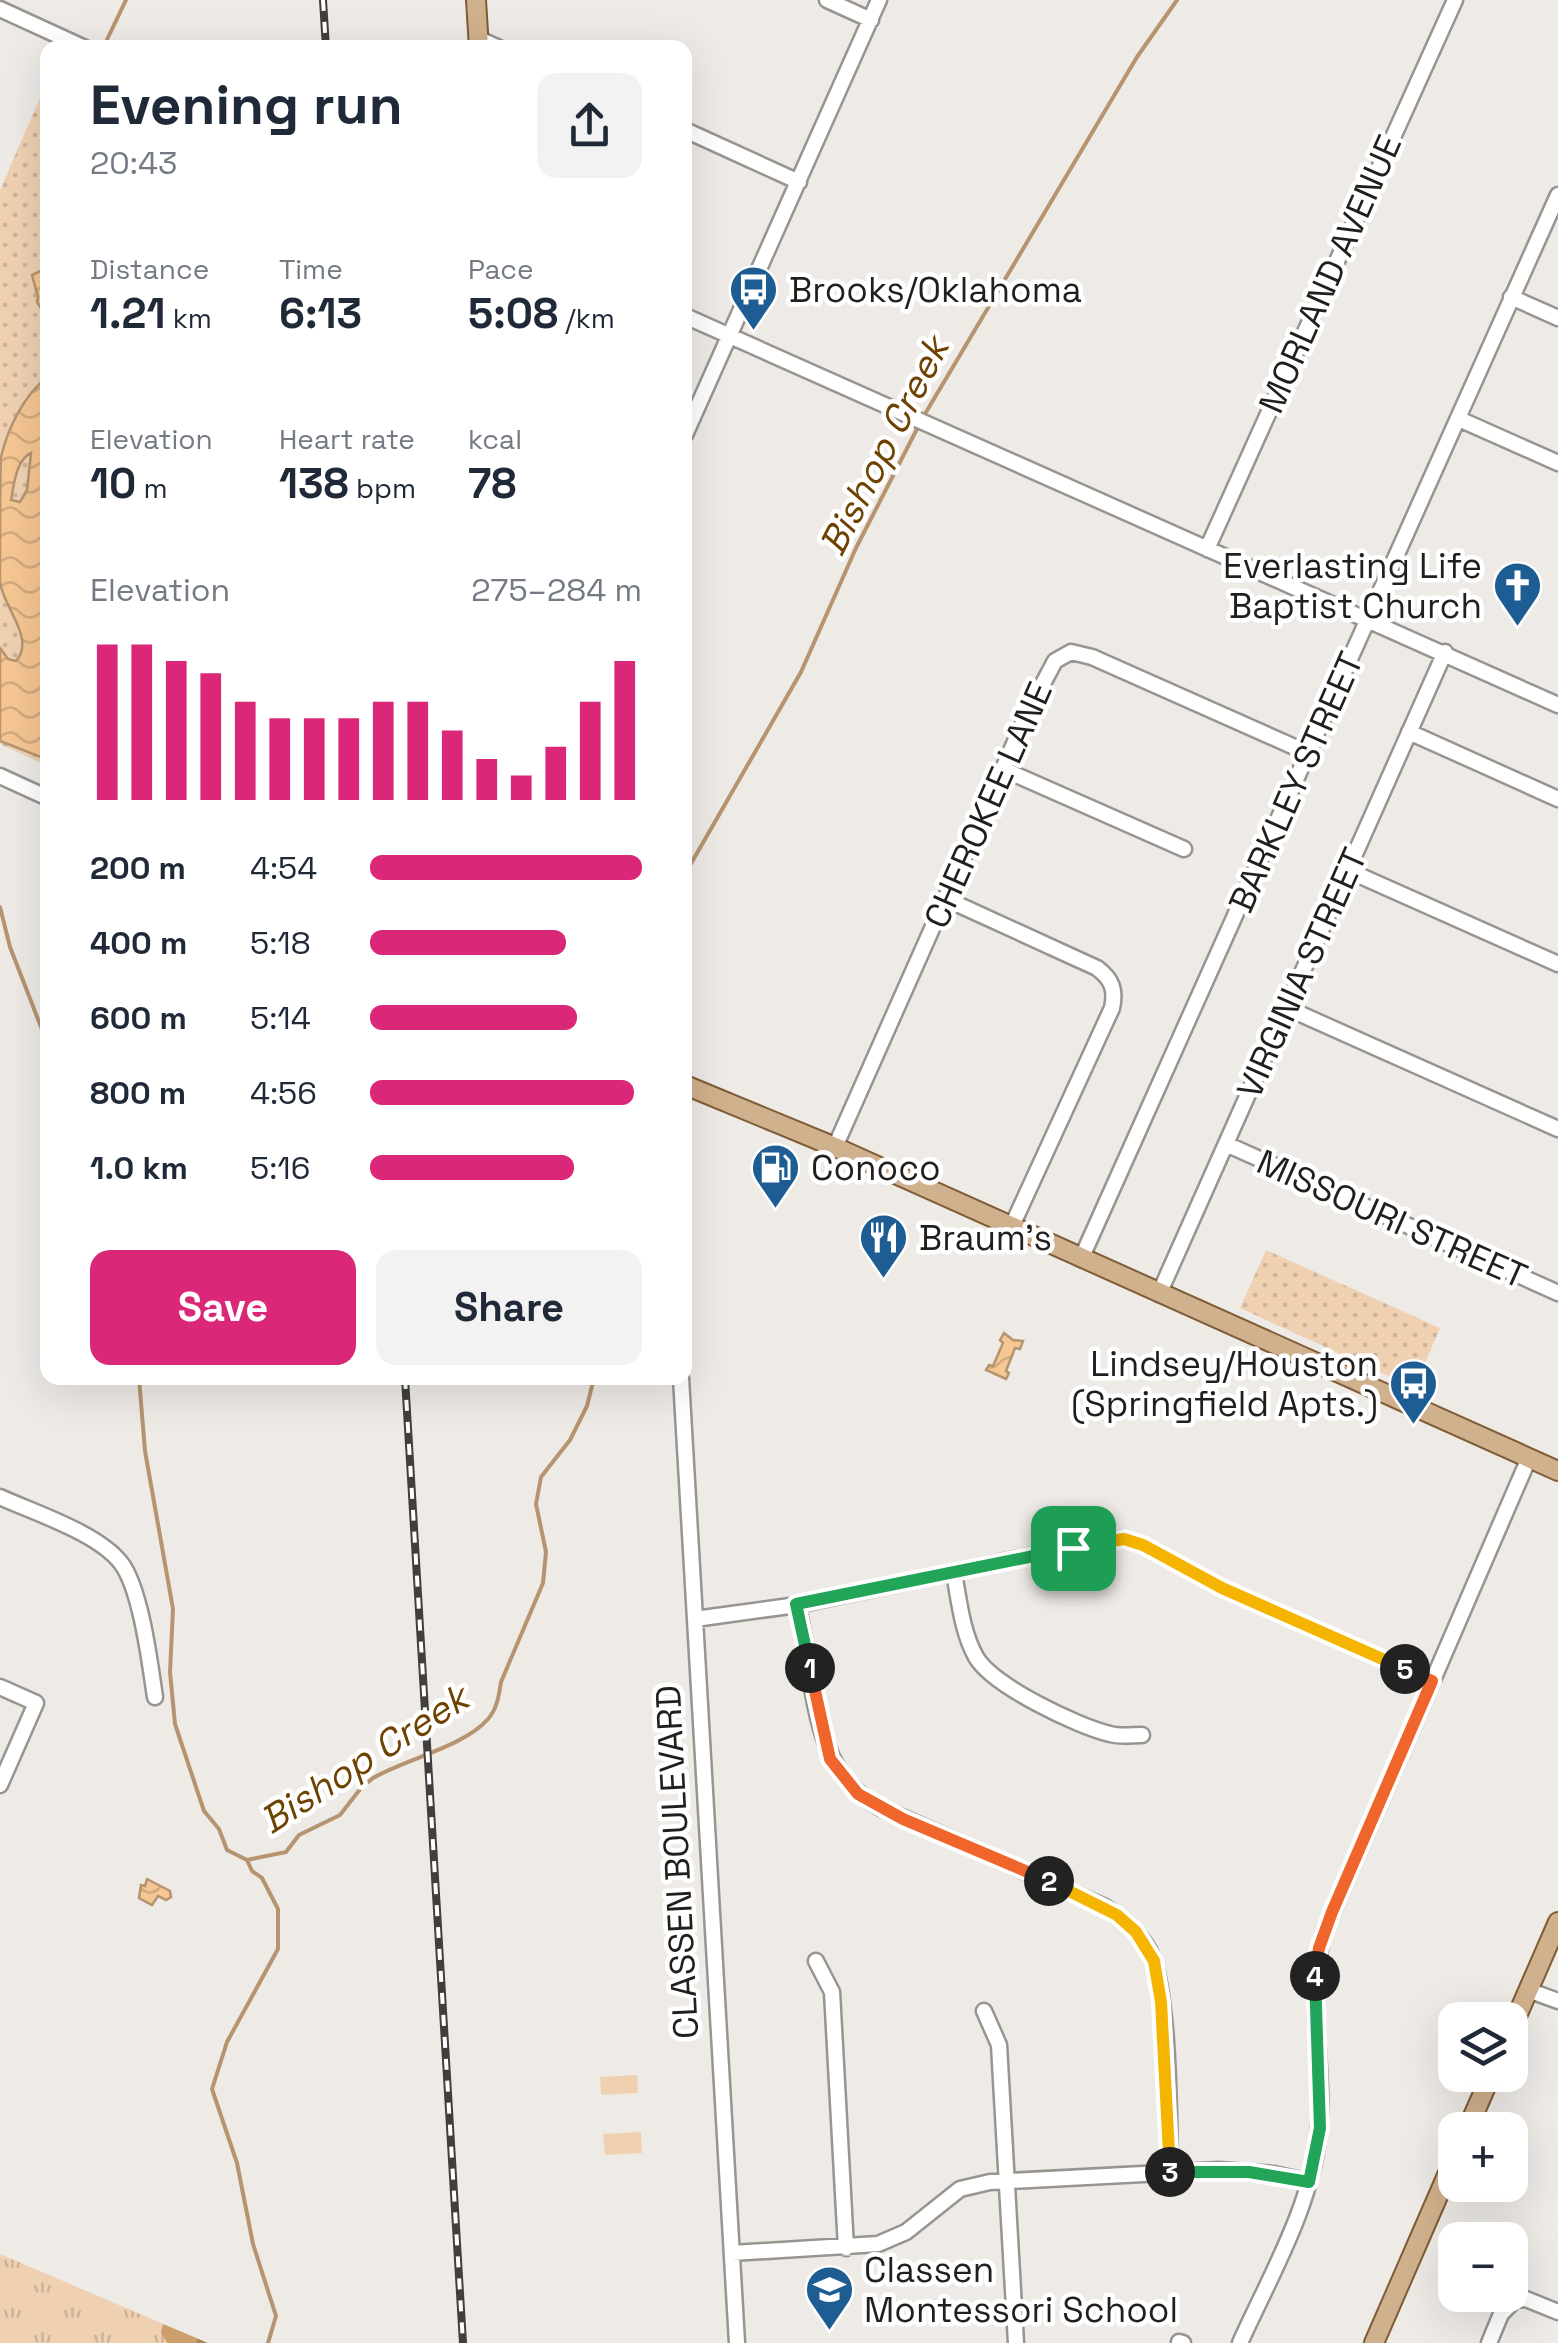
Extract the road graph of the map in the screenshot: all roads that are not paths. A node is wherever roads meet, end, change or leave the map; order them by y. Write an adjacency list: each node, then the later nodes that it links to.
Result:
1 (476, 0): 8 (main road)
2 (828, 0): 6 (street)
3 (880, 0): 6 (street)
4 (1455, 0): 19 (street, MORLAND AVENUE)
5 (0, 9): 7 (street)
6 (871, 20): 10 (street)
7 (69, 40)
8 (479, 40)
9 (692, 133): 10 (street)
10 (799, 182): 15 (street)
11 (1558, 195): 12 (street, BARKLEY STREET)
12 (1512, 297): 13 (street); 17 (street, BARKLEY STREET)
13 (1558, 318)
14 (692, 319): 15 (street)
15 (729, 336): 16 (street); 19 (street)
16 (692, 418)
17 (1459, 418): 18 (street); 20 (street, BARKLEY STREET)
18 (1558, 463)
19 (1206, 549): 20 (street)
20 (1369, 619): 21 (street); 24 (street, BARKLEY STREET)
21 (1444, 652): 22 (street); 23 (street, VIRGINIA STREET)
22 (1558, 705)
23 (1410, 732): 28 (street); 30 (street, VIRGINIA STREET)
24 (1308, 753): 25 (street, CHEROKEE LANE); 39 (street, BARKLEY STREET)
25 (1005, 770): 29 (street); 31 (street, CHEROKEE LANE)
26 (0, 776): 27 (street)
27 (40, 794)
28 (1558, 799)
29 (1184, 849)
30 (1348, 870): 32 (street); 33 (street, VIRGINIA STREET)
31 (946, 899): 37 (street, CHEROKEE LANE); 38 (street)
32 (1558, 964)
33 (1287, 1008): 35 (street); 36 (street, VIRGINIA STREET)
34 (692, 1089): 37 (main road)
35 (1558, 1128)
36 (1226, 1144): 40 (street, MISSOURI STREET); 41 (street, VIRGINIA STREET)
37 (835, 1148): 38 (main road)
38 (1011, 1228): 39 (main road)
39 (1081, 1259): 41 (main road)
40 (1558, 1293)
41 (1159, 1294): 43 (main road)
42 (681, 1385): 48 (street, CLASSEN BOULEVARD)
43 (1529, 1458): 44 (main road); 49 (street)
44 (1558, 1471)
45 (0, 1497): 51 (street)
46 (954, 1573): 47 (street); 49 (street); 52 (street)
47 (796, 1604): 48 (street); 60 (street)
48 (695, 1619): 65 (street, CLASSEN BOULEVARD)
49 (1432, 1681): 62 (street)
50 (0, 1687): 53 (street)
51 (156, 1698)
52 (1142, 1735)
53 (0, 1784)
54 (1558, 1922): 56 (main road)
55 (816, 1961): 64 (street)
56 (1528, 1990): 57 (street); 58 (main road)
57 (1558, 2001)
58 (1523, 2002)
59 (984, 2011): 61 (street)
60 (1170, 2173): 61 (street); 62 (street)
61 (1008, 2180): 64 (street); 70 (street)
62 (1309, 2182): 71 (street)
63 (1438, 2196): 72 (main road)
64 (846, 2248): 65 (street)
65 (732, 2254): 69 (street, CLASSEN BOULEVARD)
66 (1528, 2301): 68 (street)
67 (1502, 2312): 73 (street)
68 (1558, 2312)
69 (737, 2343)
70 (1016, 2343)
71 (1240, 2343)
72 (1374, 2343)
73 (1488, 2343)

